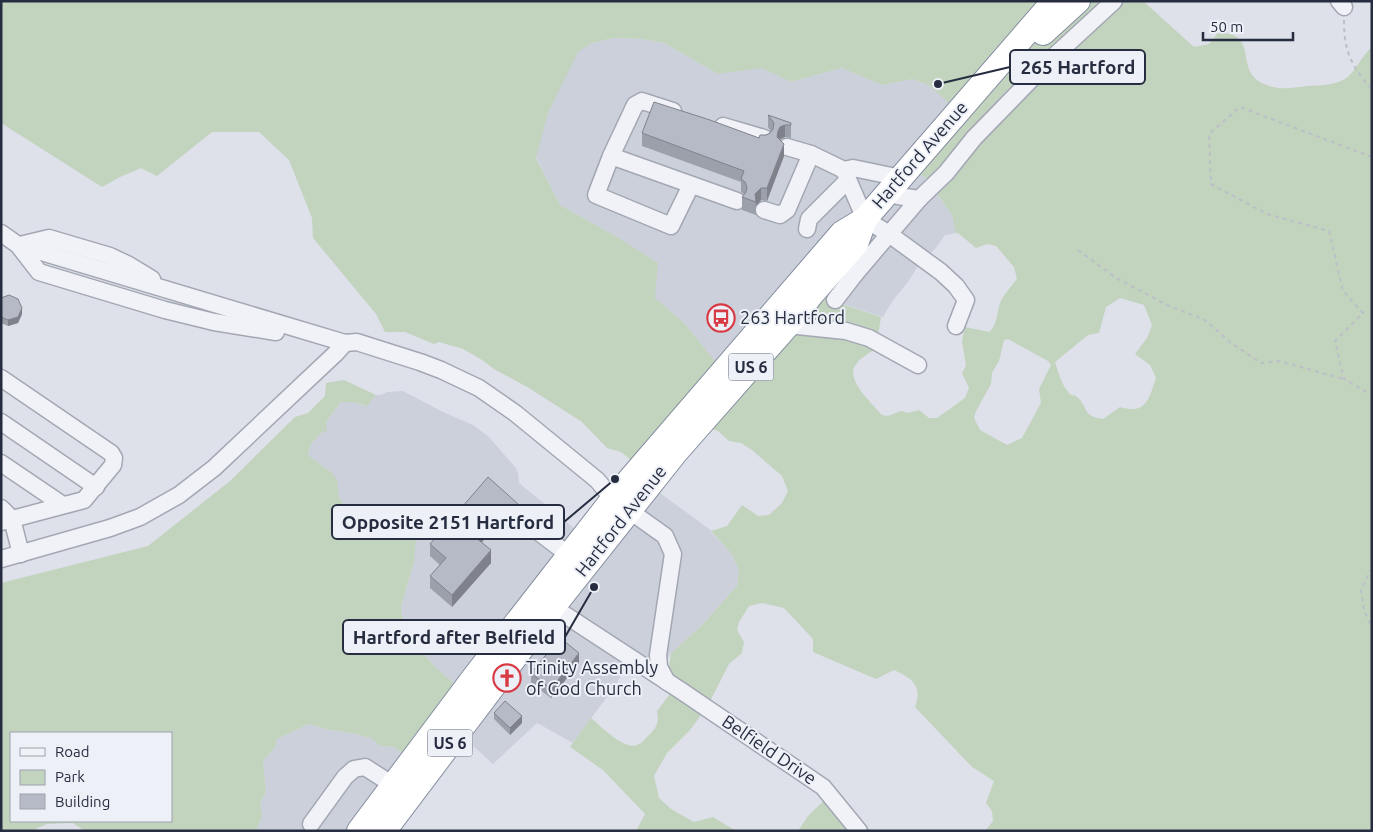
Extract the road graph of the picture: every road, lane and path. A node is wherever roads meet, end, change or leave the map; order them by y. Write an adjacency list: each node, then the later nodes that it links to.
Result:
1 (1054, 1): 5 (highway, Hartford Avenue / US 6)
2 (1078, 1): 5 (highway)
3 (1114, 1): 11 (street)
4 (1342, 4): 6 (path)
5 (980, 85): 8 (highway, Hartford Avenue / US 6)
6 (1372, 88)
7 (688, 115): 14 (street)
8 (951, 120): 11 (street); 18 (highway, Hartford Avenue / US 6)
9 (707, 121): 10 (street)
10 (764, 138)
11 (974, 138): 19 (street)
12 (787, 146): 13 (street)
13 (812, 154): 16 (street); 21 (street)
14 (612, 156): 17 (street); 17 (street)
15 (1372, 157): 36 (path)
16 (846, 175): 18 (street); 22 (street); 23 (street)
17 (691, 185): 20 (street)
18 (895, 185): 19 (street); 22 (highway, Hartford Avenue / US 6)
19 (919, 199): 25 (street)
20 (737, 201)
21 (764, 210)
22 (865, 219): 25 (street); 28 (highway, Hartford Avenue / US 6); 42 (highway, Hartford Avenue / US 6)
23 (807, 229)
24 (1, 233): 26 (street)
25 (889, 234): 28 (street); 31 (street)
26 (18, 245): 32 (street); 32 (street)
27 (1078, 250): 36 (path)
28 (847, 269): 29 (street); 30 (highway, Hartford Avenue / US 6)
29 (835, 300)
30 (788, 325): 34 (street); 42 (highway, Hartford Avenue / US 6)
31 (956, 326)
32 (298, 330): 33 (street)
33 (345, 343): 42 (street); 45 (street)
34 (918, 366)
35 (1, 378): 40 (street)
36 (1344, 379): 37 (path)
37 (1372, 395)
38 (1, 422): 40 (street)
39 (1, 463): 41 (street)
40 (96, 487): 41 (street)
41 (63, 505): 43 (street)
42 (621, 505): 46 (highway, Hartford Avenue / US 6); 49 (highway, Hartford Avenue / US 6); 51 (street)
43 (5, 516): 45 (street)
44 (528, 524): 46 (street)
45 (22, 554): 47 (street)
46 (569, 555): 52 (highway, Hartford Avenue / US 6)
47 (1, 559)
48 (1372, 568): 50 (path)
49 (553, 607): 51 (street, Belfield Drive); 54 (highway, Hartford Avenue / US 6)
50 (1372, 626)
51 (667, 682): 56 (street, Belfield Drive)
52 (394, 786): 53 (street); 55 (highway, Hartford Avenue / US 6)
53 (311, 824)
54 (390, 829)
55 (360, 831)
56 (859, 831)

